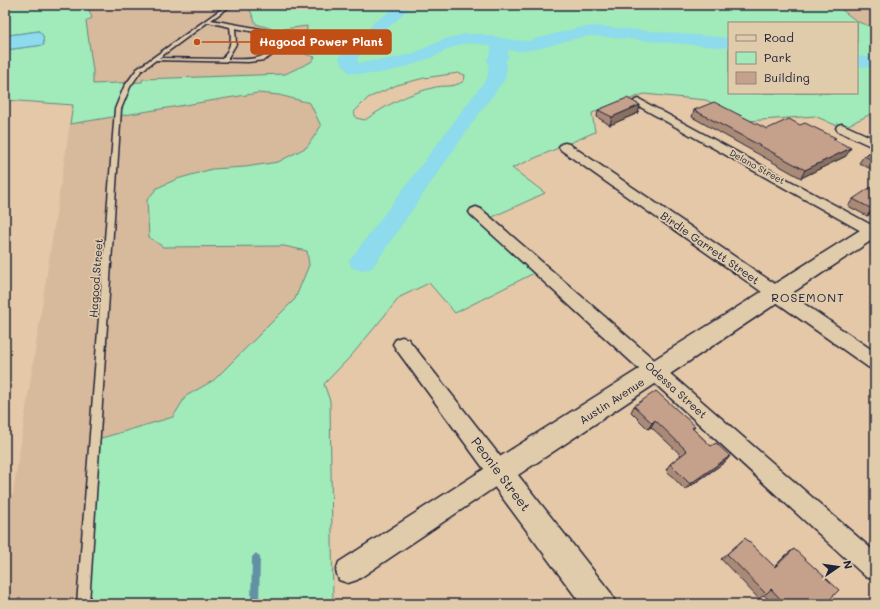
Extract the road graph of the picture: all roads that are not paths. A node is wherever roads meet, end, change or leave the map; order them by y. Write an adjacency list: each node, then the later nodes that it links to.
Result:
1 (230, 5): 2 (lane, Hagood Street)
2 (208, 21): 3 (lane); 4 (lane, Hagood Street)
3 (232, 26): 5 (lane); 5 (lane)
4 (155, 59): 5 (lane); 19 (lane, Hagood Street)
5 (224, 60)
6 (640, 102): 11 (street, Delano Street)
7 (842, 128): 8 (street)
8 (875, 144)
9 (564, 147): 12 (street, Birdie Garrett Street)
10 (476, 212): 15 (street, Odessa Street)
11 (874, 231): 12 (street, Austin Avenue)
12 (777, 294): 14 (street, Birdie Garrett Street); 15 (street, Austin Avenue)
13 (402, 344): 16 (street, Peonie Street)
14 (875, 362)
15 (656, 372): 16 (street, Austin Avenue); 17 (street, Odessa Street)
16 (499, 472): 18 (street, Austin Avenue); 20 (street, Peonie Street)
17 (875, 568)
18 (348, 571)
19 (83, 604)
20 (600, 604)

